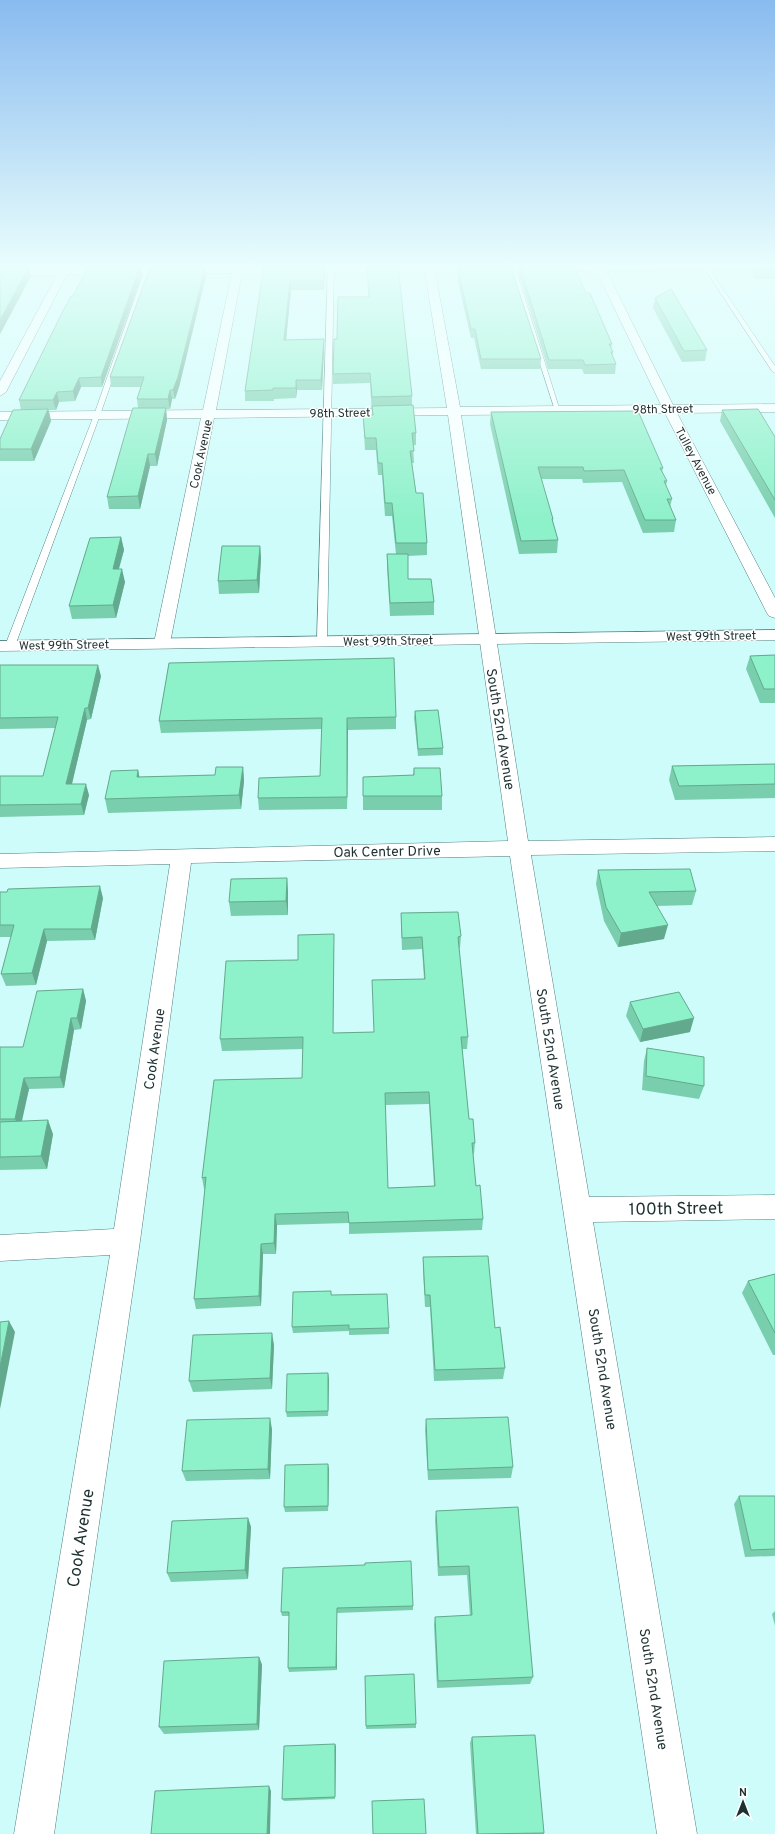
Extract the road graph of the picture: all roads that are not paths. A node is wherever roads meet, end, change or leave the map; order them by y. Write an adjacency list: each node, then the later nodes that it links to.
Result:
1 (23, 350): 10 (street)
2 (120, 350): 17 (lane)
3 (223, 350): 16 (street, Cook Avenue)
4 (329, 350): 15 (lane)
5 (444, 350): 14 (street, South 52nd Avenue)
6 (539, 350): 13 (lane)
7 (640, 350): 12 (street, Tulley Avenue)
8 (761, 350): 9 (lane)
9 (775, 371)
10 (0, 392)
11 (775, 408): 12 (street, 98th Street)
12 (669, 409): 13 (street, 98th Street); 19 (street, Tulley Avenue)
13 (558, 410): 14 (street, 98th Street)
14 (454, 412): 15 (street, 98th Street); 21 (street, South 52nd Avenue)
15 (328, 413): 16 (street, 98th Street); 22 (lane)
16 (210, 414): 17 (street, 98th Street); 23 (street, Cook Avenue)
17 (97, 415): 18 (street, 98th Street); 24 (lane)
18 (0, 416)
19 (775, 613)
20 (775, 635): 21 (street, West 99th Street)
21 (486, 639): 22 (street, West 99th Street); 26 (street, South 52nd Avenue)
22 (322, 642): 23 (street, West 99th Street)
23 (162, 643): 24 (street, West 99th Street)
24 (5, 646)
25 (775, 844): 26 (street, Oak Center Drive)
26 (519, 848): 27 (street, Oak Center Drive); 30 (street, South 52nd Avenue)
27 (182, 856): 28 (street, Oak Center Drive); 31 (street, Cook Avenue)
28 (0, 861)
29 (775, 1207): 30 (street, 100th Street)
30 (577, 1210): 34 (street, South 52nd Avenue)
31 (126, 1241): 32 (street); 33 (street, Cook Avenue)
32 (0, 1248)
33 (34, 1834)
34 (677, 1834)

